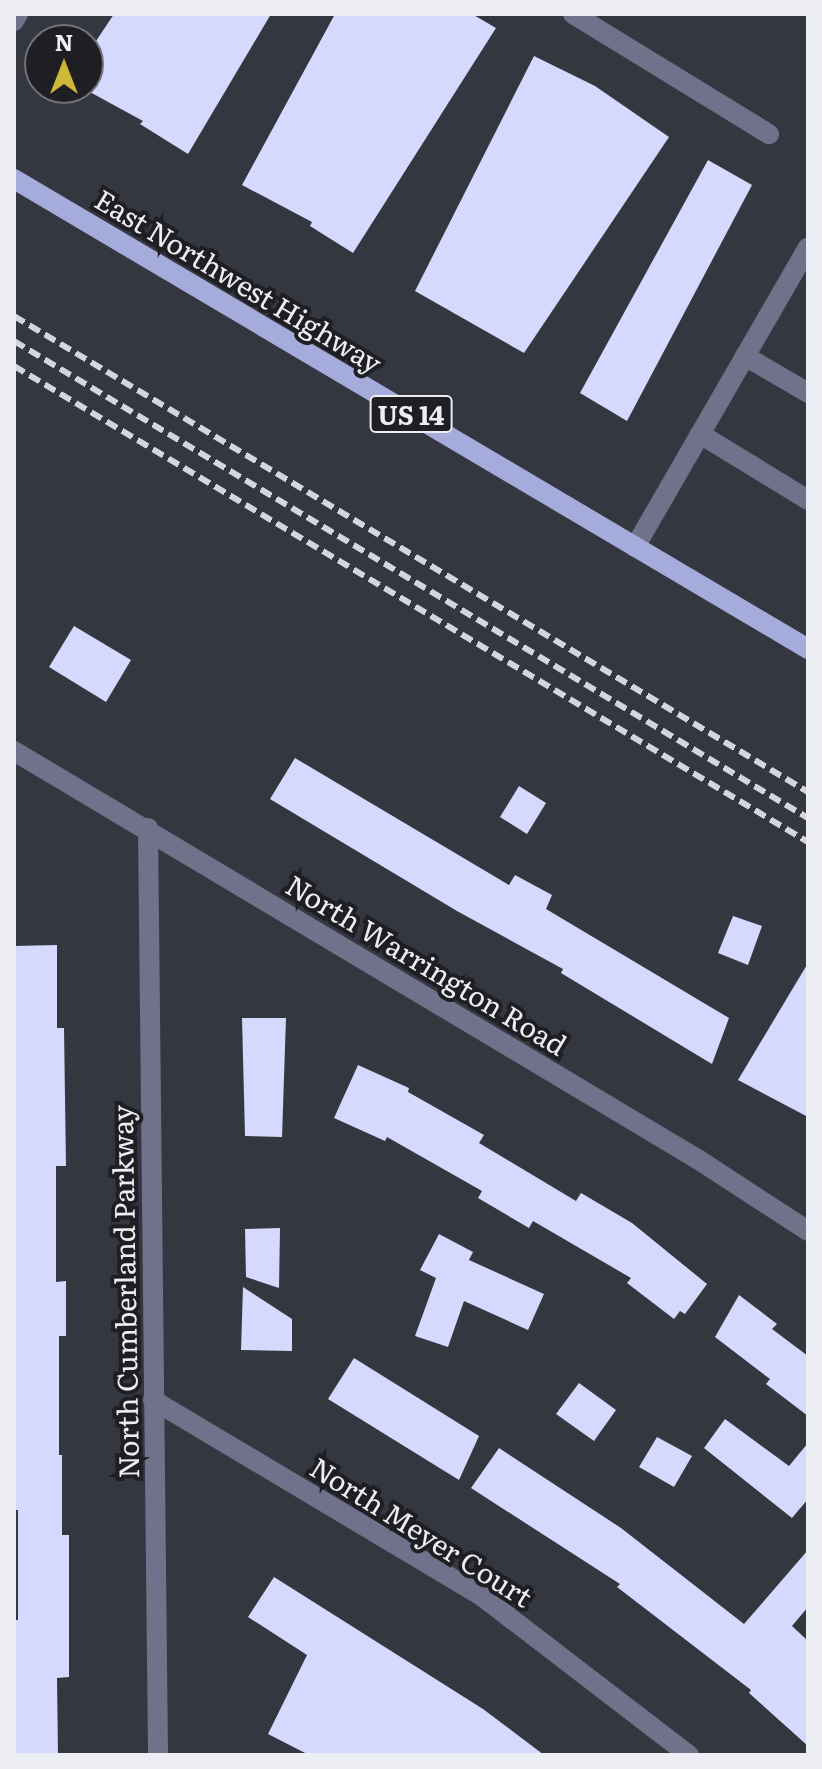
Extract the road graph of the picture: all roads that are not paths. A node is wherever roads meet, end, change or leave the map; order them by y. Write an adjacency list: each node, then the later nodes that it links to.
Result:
1 (18, 14): 3 (street)
2 (573, 14): 4 (street)
3 (14, 21)
4 (769, 134)
5 (14, 179): 12 (main road, East Northwest Highway / US 14)
6 (808, 247): 7 (street)
7 (802, 272): 8 (street)
8 (745, 356): 9 (street); 10 (street)
9 (808, 393)
10 (700, 434): 11 (street); 12 (street)
11 (808, 500)
12 (635, 547): 13 (main road, East Northwest Highway / US 14)
13 (808, 649)
14 (14, 751): 15 (street, North Warrington Road)
15 (148, 828): 16 (street, North Warrington Road); 17 (street, North Cumberland Parkway)
16 (808, 1231)
17 (153, 1400): 18 (street, North Cumberland Parkway); 19 (street, North Meyer Court)
18 (158, 1755)
19 (689, 1755)

